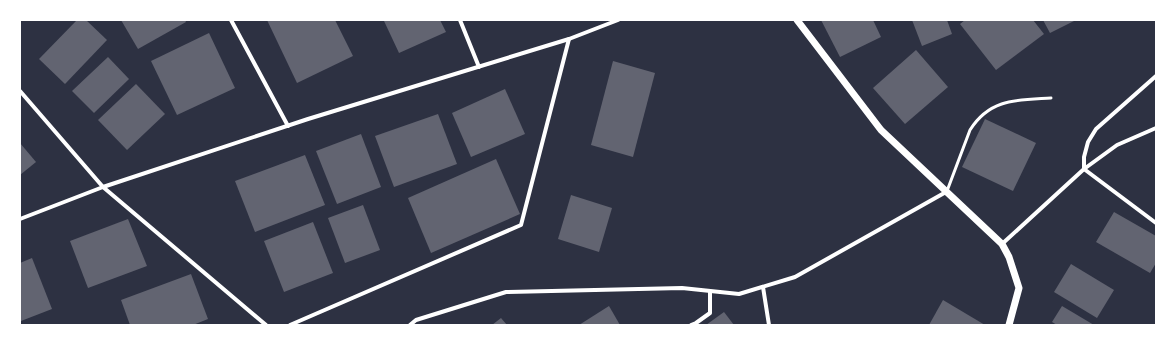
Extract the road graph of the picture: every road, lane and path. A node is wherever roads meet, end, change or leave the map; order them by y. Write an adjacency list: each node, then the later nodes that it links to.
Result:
1 (231, 20): 10 (street)
2 (460, 20): 6 (street)
3 (618, 20): 5 (street)
4 (797, 20): 14 (street)
5 (569, 39): 6 (street); 21 (street)
6 (479, 67): 10 (street)
7 (1156, 76): 12 (street)
8 (20, 91): 13 (street)
9 (1051, 98): 14 (lane)
10 (288, 126): 13 (street)
11 (1156, 128): 12 (street)
12 (1084, 168): 16 (street); 17 (street)
13 (103, 187): 15 (street); 20 (street)
14 (946, 192): 17 (street); 18 (street)
15 (20, 219)
16 (1156, 223)
17 (1002, 244): 25 (street)
18 (763, 287): 19 (street); 24 (street)
19 (710, 292): 22 (street); 23 (street)
20 (266, 325)
21 (290, 325)
22 (410, 325)
23 (691, 325)
24 (769, 325)
25 (1009, 325)

